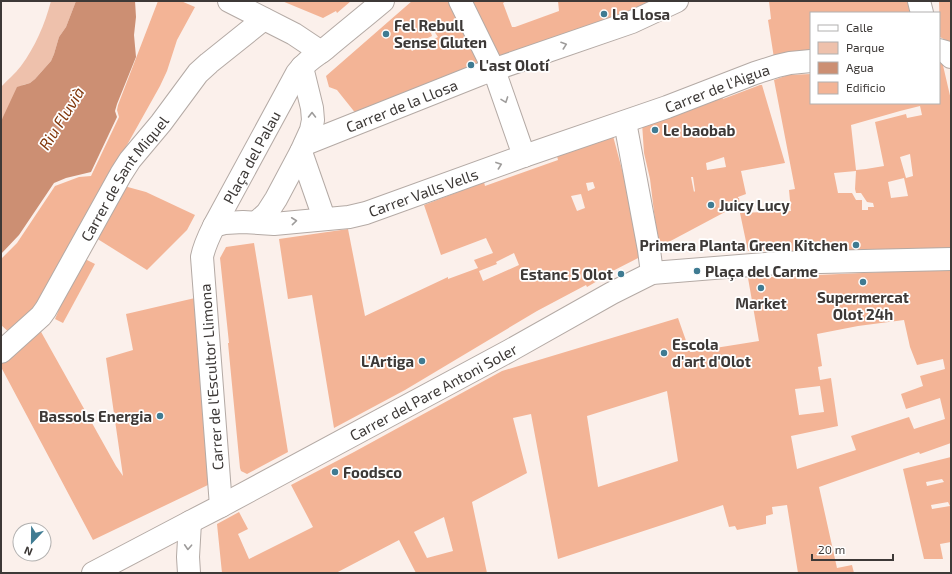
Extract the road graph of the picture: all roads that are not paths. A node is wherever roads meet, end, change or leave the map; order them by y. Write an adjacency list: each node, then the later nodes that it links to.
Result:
1 (229, 1): 7 (street)
2 (383, 1): 9 (street, Plaça del Palau)
3 (460, 1): 13 (street)
4 (677, 1): 13 (street, Carrer de la Llosa, one-way to 4)
5 (919, 1): 6 (street)
6 (922, 12)
7 (264, 19): 9 (street); 23 (street, Carrer de Sant Miquel)
8 (940, 50): 10 (street)
9 (321, 52): 12 (street, Plaça del Palau)
10 (951, 56)
11 (810, 61): 14 (street, Carrer de l'Aigua)
12 (302, 67): 15 (street, one-way to 12); 19 (street, Plaça del Palau)
13 (494, 70): 15 (street, Carrer de la Llosa); 16 (street, one-way to 16)
14 (624, 122): 16 (street, Carrer Valls Vells); 22 (street)
15 (303, 148): 17 (street); 18 (street)
16 (524, 156): 17 (street, Carrer Valls Vells, one-way to 16)
17 (324, 218): 18 (street, Carrer Valls Vells, one-way to 17)
18 (257, 222): 19 (street, Carrer Valls Vells)
19 (214, 226): 20 (street, Plaça del Palau)
20 (204, 249): 24 (street, Carrer de l'Escultor Llimona)
21 (951, 259): 22 (street)
22 (648, 275): 24 (street, Carrer del Pare Antoni Soler)
23 (1, 352)
24 (221, 506): 25 (street, Carrer del Pare Antoni Soler)
25 (190, 522): 26 (street, Carrer del Pare Antoni Soler); 27 (street, one-way to 27)
26 (93, 573)
27 (189, 573)

